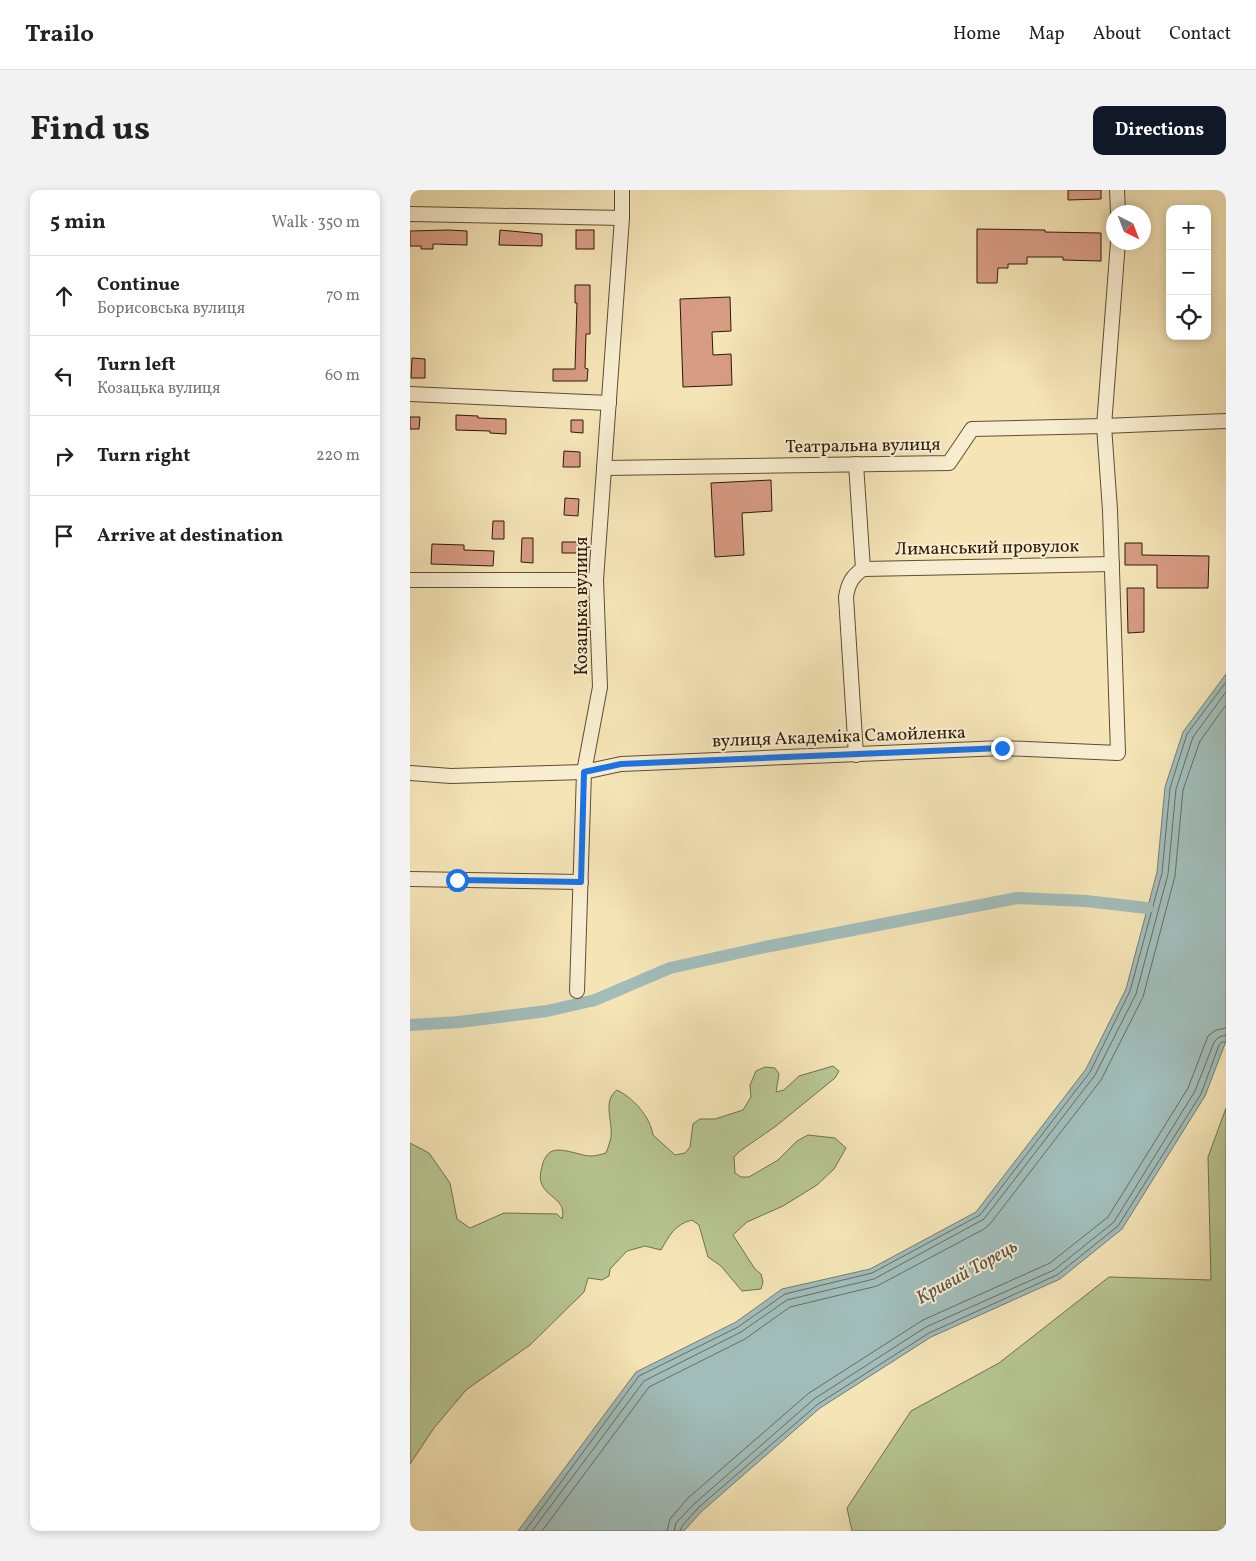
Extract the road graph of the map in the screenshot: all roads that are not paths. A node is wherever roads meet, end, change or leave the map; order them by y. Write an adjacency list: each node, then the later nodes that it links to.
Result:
1 (622, 190): 5 (street, Козацька вулиця)
2 (1117, 190): 3 (street)
3 (1118, 205)
4 (410, 214): 5 (street)
5 (622, 218): 8 (street, Козацька вулиця)
6 (1117, 250): 10 (street, вулиця Академіка Самойленка)
7 (410, 394): 8 (street)
8 (609, 403): 12 (street, Козацька вулиця)
9 (1226, 421): 10 (street, Театральна вулиця)
10 (1104, 426): 11 (street, Театральна вулиця); 13 (street, вулиця Академіка Самойленка)
11 (856, 464): 12 (street, Театральна вулиця); 14 (street)
12 (604, 468): 16 (street, Козацька вулиця)
13 (1112, 564): 14 (street, Лиманський провулок); 17 (street, вулиця Академіка Самойленка)
14 (863, 569): 17 (street)
15 (410, 580): 16 (street)
16 (596, 580): 18 (street, Козацька вулиця)
17 (856, 755): 18 (street, вулиця Академіка Самойленка)
18 (584, 772): 19 (street, вулиця Академіка Самойленка); 21 (street, Козацька вулиця)
19 (410, 773)
20 (410, 879): 21 (street)
21 (581, 882): 22 (street, Козацька вулиця)
22 (577, 991)

